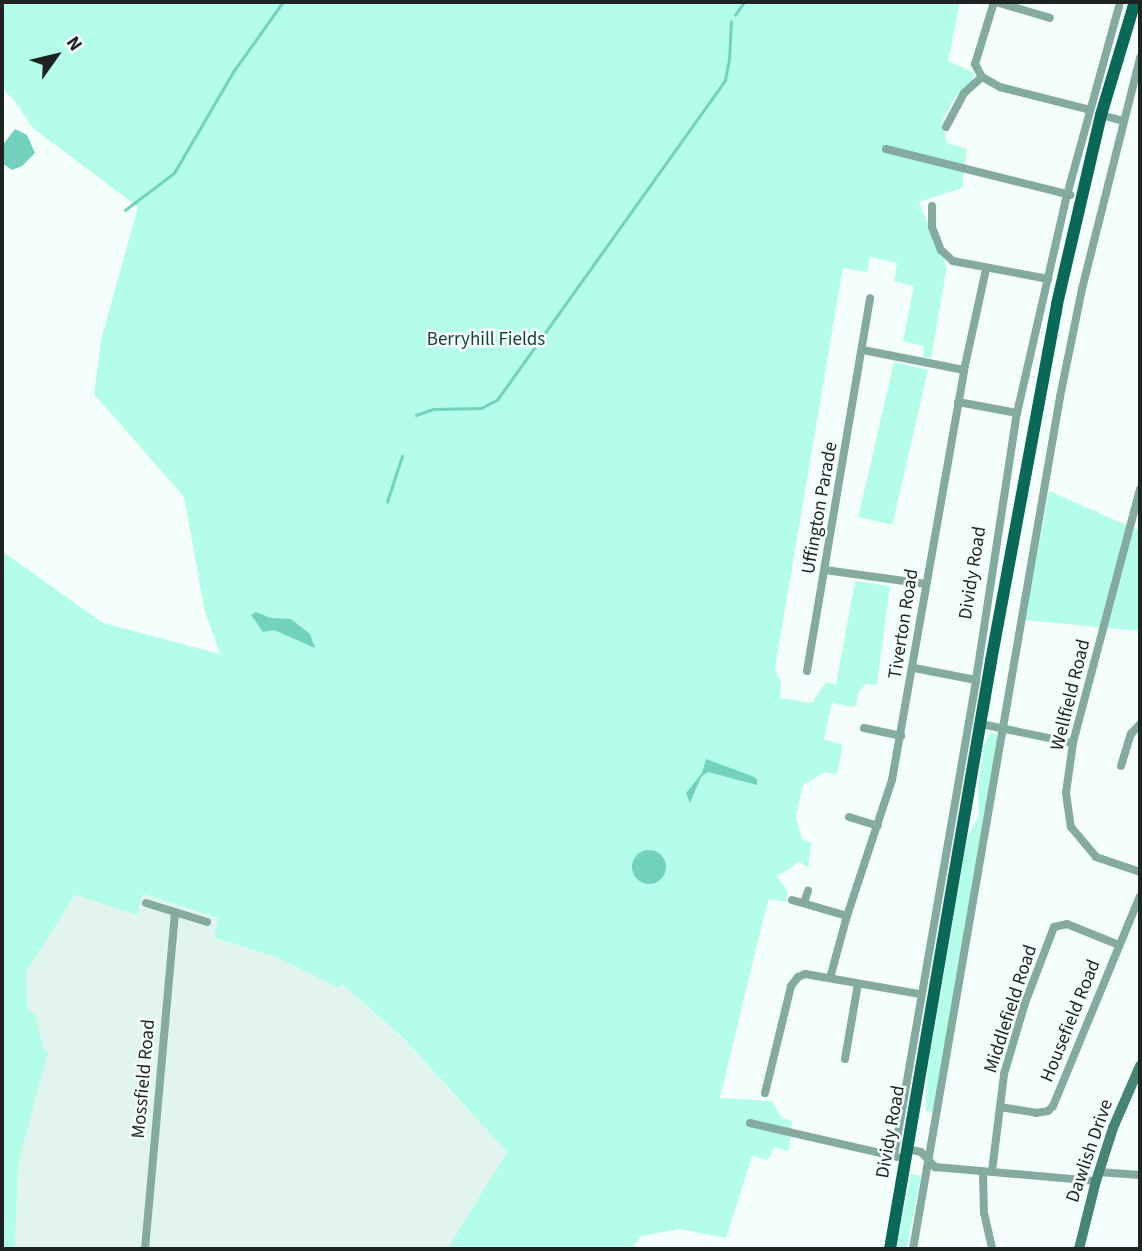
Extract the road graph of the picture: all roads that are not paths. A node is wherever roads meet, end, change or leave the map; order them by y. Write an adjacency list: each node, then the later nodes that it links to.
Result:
1 (995, 2): 4 (street); 6 (street)
2 (1120, 2): 7 (street, Dividy Road)
3 (1135, 2): 7 (main road, Dividy Road)
4 (1050, 18)
5 (1140, 58): 8 (street, Dividy Road)
6 (982, 77): 7 (street); 9 (street)
7 (1096, 113): 8 (street); 11 (street, Dividy Road); 12 (main road, Dividy Road)
8 (1123, 121): 30 (street, Dividy Road)
9 (946, 127)
10 (886, 149): 11 (street)
11 (1067, 195): 12 (street); 15 (street, Dividy Road)
12 (1082, 198): 27 (main road, Dividy Road)
13 (932, 206): 14 (street)
14 (986, 269): 15 (street); 18 (street, Tiverton Road)
15 (1048, 279): 20 (street, Dividy Road)
16 (870, 298): 17 (street, Uffington Parade)
17 (863, 350): 18 (street); 22 (street, Uffington Parade)
18 (964, 370): 19 (street, Tiverton Road)
19 (958, 402): 20 (street); 23 (street, Tiverton Road)
20 (1017, 413): 26 (street, Dividy Road)
21 (1140, 489): 32 (street, Wellfield Road)
22 (825, 570): 23 (street); 25 (street, Uffington Parade)
23 (926, 584): 24 (street, Tiverton Road)
24 (914, 668): 26 (street); 31 (street, Tiverton Road)
25 (807, 671)
26 (976, 680): 48 (street, Dividy Road)
27 (981, 724): 30 (street); 54 (main road, Dividy Road)
28 (1140, 724): 33 (street)
29 (864, 728): 31 (street)
30 (1004, 728): 32 (street); 55 (street, Dividy Road)
31 (901, 736): 35 (street, Tiverton Road)
32 (1073, 743): 36 (street, Wellfield Road)
33 (1121, 766)
34 (849, 817): 35 (street)
35 (878, 827): 43 (street, Tiverton Road)
36 (1140, 872)
37 (808, 891): 40 (street)
38 (1140, 896): 45 (street, Housefield Road)
39 (792, 900): 40 (street)
40 (804, 903): 43 (street)
41 (146, 904): 42 (street)
42 (175, 912): 44 (street); 59 (street, Mossfield Road)
43 (847, 916): 46 (street, Tiverton Road)
44 (207, 922)
45 (1119, 945): 52 (street, Housefield Road); 52 (street, Middlefield Road)
46 (830, 978): 47 (street); 51 (street)
47 (858, 984): 48 (street); 49 (street)
48 (920, 994): 54 (street, Dividy Road)
49 (845, 1059)
50 (1140, 1066): 58 (street, Dawlish Drive)
51 (765, 1093)
52 (1000, 1107): 56 (street, Middlefield Road)
53 (750, 1123): 54 (street)
54 (902, 1154): 55 (street); 60 (main road, Dividy Road)
55 (927, 1158): 56 (street); 61 (street, Dividy Road)
56 (988, 1172): 58 (street); 62 (street, Middlefield Road)
57 (1140, 1175): 58 (street)
58 (1097, 1176): 63 (street, Dawlish Drive)
59 (145, 1249)
60 (890, 1249)
61 (913, 1249)
62 (992, 1249)
63 (1079, 1249)

